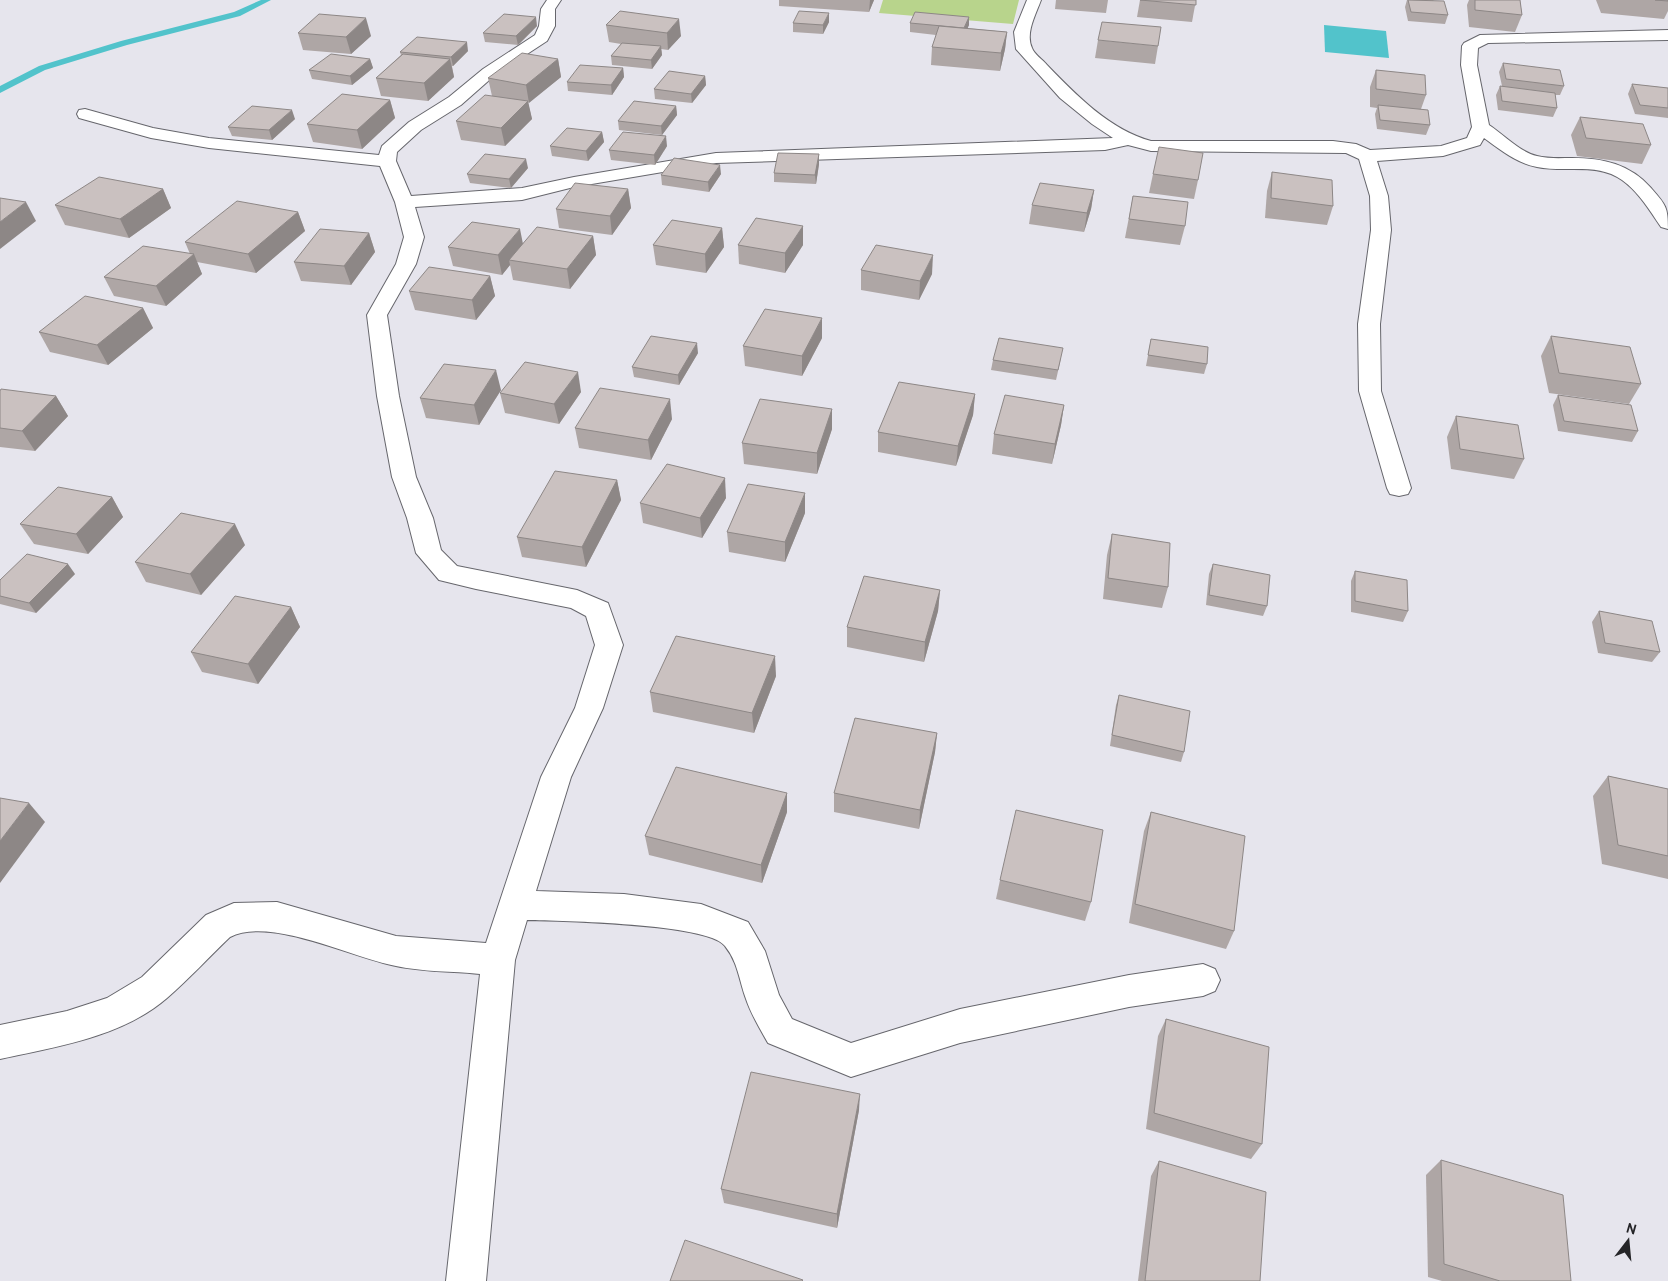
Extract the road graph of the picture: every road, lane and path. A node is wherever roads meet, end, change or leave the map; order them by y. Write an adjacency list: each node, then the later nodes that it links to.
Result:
1 (554, 0): 8 (street)
2 (1034, 0): 6 (street)
3 (1668, 34): 5 (street)
4 (85, 114): 8 (street)
5 (1481, 127): 7 (street); 10 (street)
6 (1128, 140): 7 (street); 9 (street)
7 (1367, 156): 11 (street)
8 (387, 161): 9 (street)
9 (404, 202): 12 (street)
10 (1668, 223)
11 (1398, 488)
12 (516, 905): 13 (street); 14 (street)
13 (498, 960): 15 (street); 16 (street)
14 (1204, 980)
15 (0, 1042)
16 (466, 1281)

